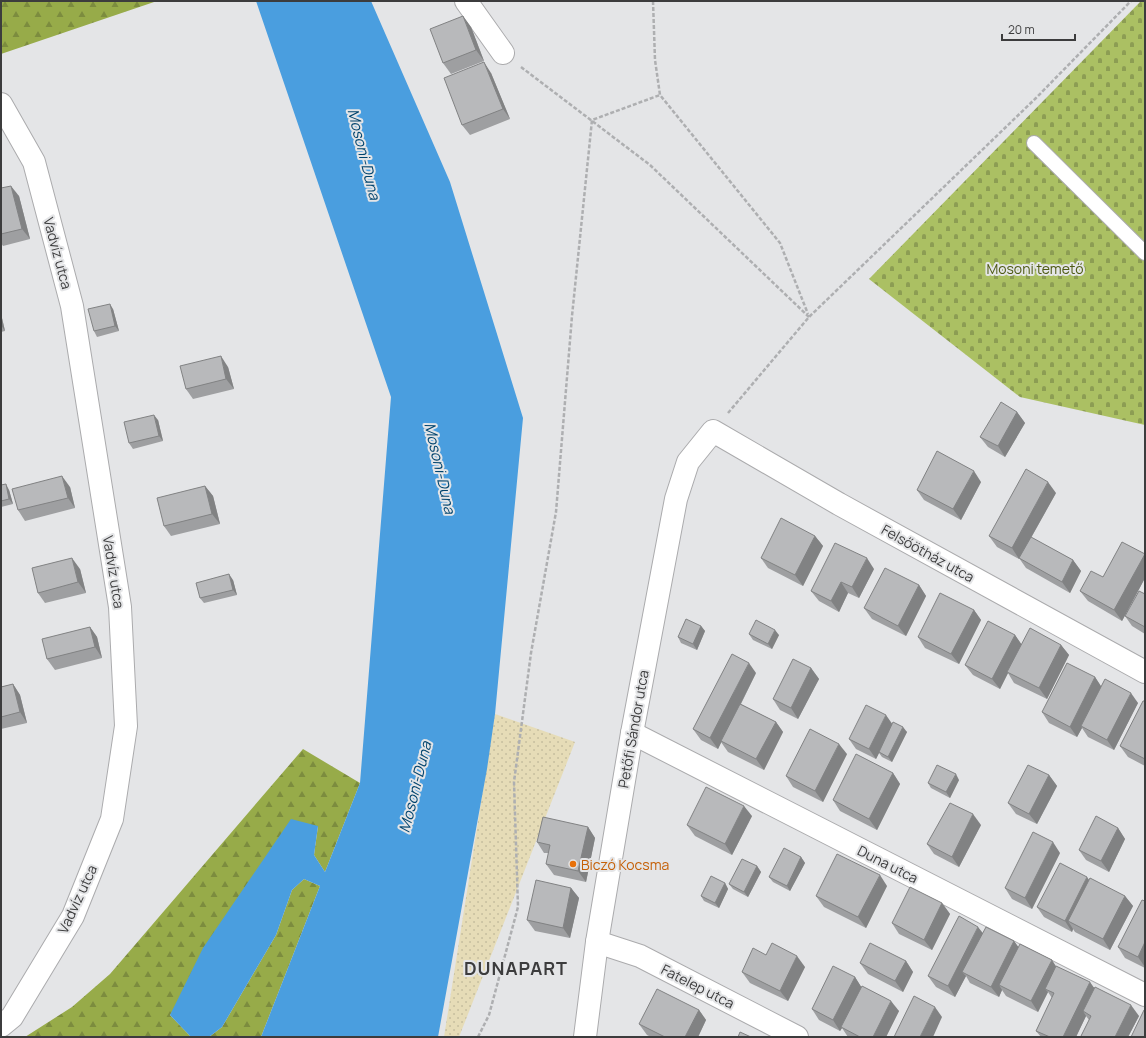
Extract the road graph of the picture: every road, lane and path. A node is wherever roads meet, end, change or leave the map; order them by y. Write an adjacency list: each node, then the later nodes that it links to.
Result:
1 (466, 1): 4 (street)
2 (654, 1): 5 (path)
3 (1131, 1): 10 (path)
4 (503, 54): 7 (path)
5 (660, 95): 7 (path); 10 (path)
6 (1, 104): 16 (street, Vadvíz utca)
7 (592, 120): 10 (path); 17 (path)
8 (1034, 143): 9 (lane)
9 (1145, 253)
10 (809, 317): 11 (path)
11 (713, 431): 12 (street, Felsőötház utca); 13 (street, Petőfi Sándor utca)
12 (1145, 672)
13 (632, 733): 14 (street, Petőfi Sándor utca); 15 (street, Duna utca)
14 (597, 942): 18 (street, Petőfi Sándor utca); 19 (street, Fatelep utca)
15 (1145, 995)
16 (1, 1026)
17 (478, 1037)
18 (585, 1037)
19 (797, 1037)

